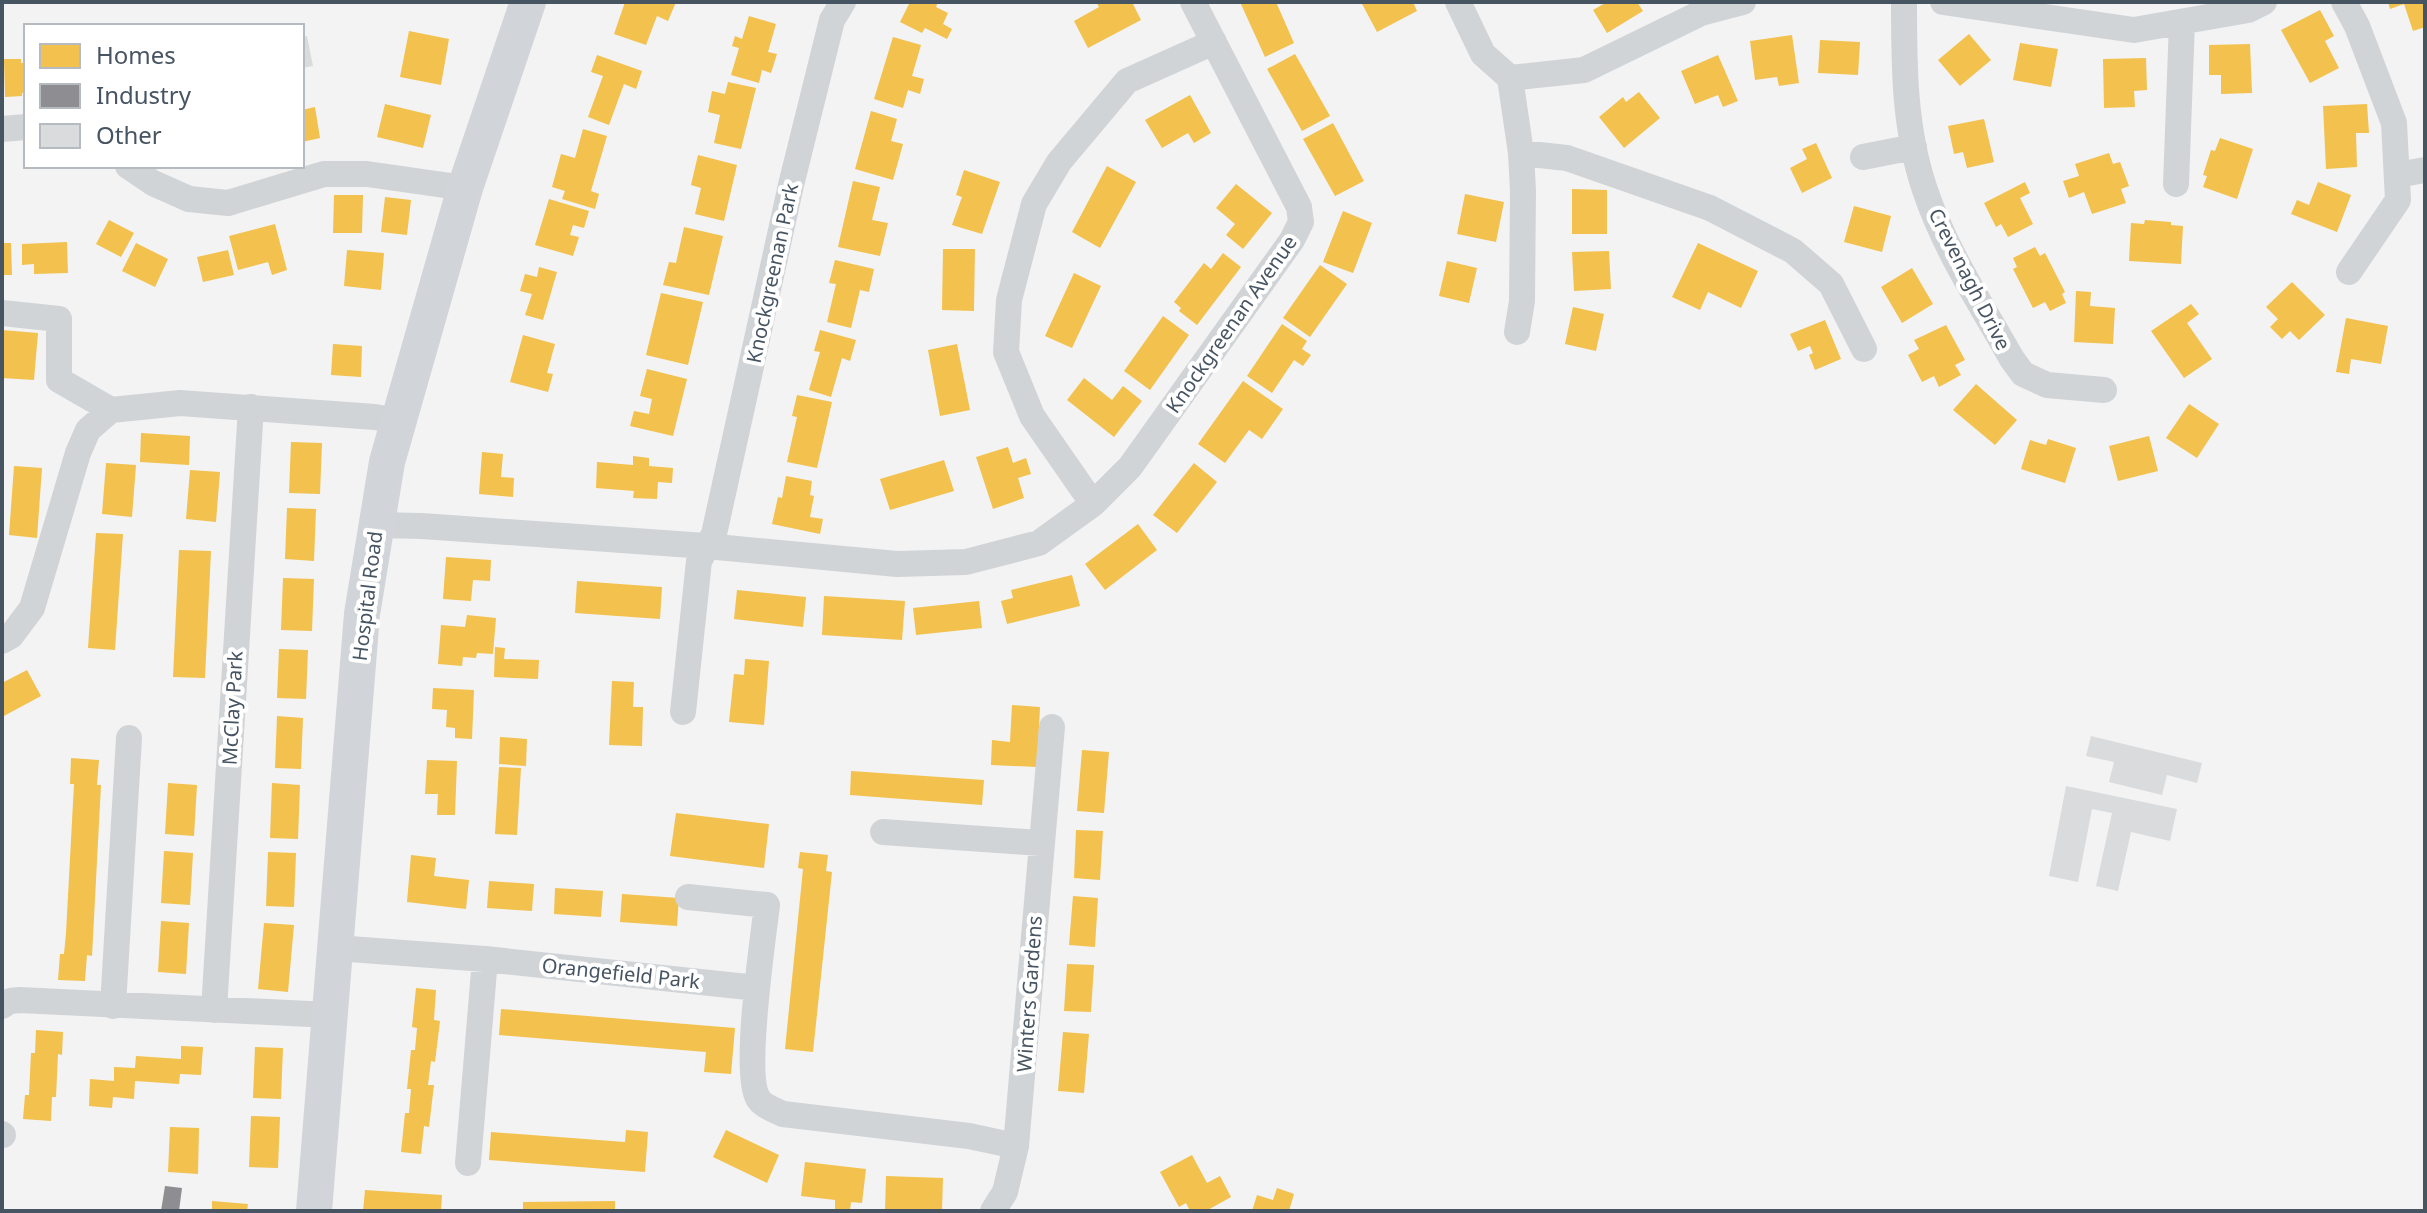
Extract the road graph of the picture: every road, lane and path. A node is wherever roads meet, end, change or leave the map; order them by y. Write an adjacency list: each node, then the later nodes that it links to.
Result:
1 (528, 2): 23 (main road, Hospital Road)
2 (843, 2): 34 (street, Knockgreenan Park)
3 (1193, 2): 12 (street, Knockgreenan Avenue)
4 (1458, 2): 13 (street)
5 (1743, 2): 13 (street)
6 (1904, 2): 16 (street, Crevenagh Drive)
7 (1943, 2): 10 (street)
8 (2264, 2): 11 (street)
9 (2344, 2): 21 (street)
10 (1974, 4): 11 (street)
11 (2182, 22): 22 (street)
12 (1214, 42): 32 (street, Knockgreenan Avenue); 32 (street)
13 (1510, 78): 17 (street)
14 (24, 127): 15 (street)
15 (2, 129)
16 (1914, 147): 18 (street); 28 (street, Crevenagh Drive)
17 (1521, 153): 26 (street); 27 (street)
18 (1863, 157)
19 (131, 168): 23 (street)
20 (2425, 170): 21 (street)
21 (2397, 175): 24 (street)
22 (2176, 184)
23 (465, 188): 31 (main road, Hospital Road)
24 (2349, 272)
25 (2, 313): 30 (street)
26 (1517, 332)
27 (1864, 349)
28 (2104, 390)
29 (251, 407): 30 (street); 31 (street); 47 (street, McClay Park)
30 (111, 410): 35 (street)
31 (398, 421): 33 (main road, Hospital Road)
32 (1093, 504): 34 (street, Knockgreenan Avenue)
33 (376, 525): 34 (street); 42 (main road, Hospital Road)
34 (706, 546): 36 (street, Knockgreenan Park)
35 (2, 641)
36 (683, 712)
37 (1052, 727): 40 (street, Winters Gardens)
38 (129, 738): 46 (street)
39 (883, 832): 40 (street)
40 (1040, 843): 49 (street, Winters Gardens)
41 (688, 897): 44 (street)
42 (336, 948): 43 (street, Orangefield Park); 48 (main road, Hospital Road)
43 (485, 959): 44 (street, Orangefield Park); 50 (street)
44 (757, 988): 49 (street)
45 (2, 1006): 46 (street)
46 (113, 1006): 47 (street)
47 (214, 1010): 48 (street)
48 (330, 1015): 51 (main road, Hospital Road)
49 (1016, 1146): 52 (street, Winters Gardens)
50 (468, 1163)
51 (314, 1211)
52 (993, 1211)

